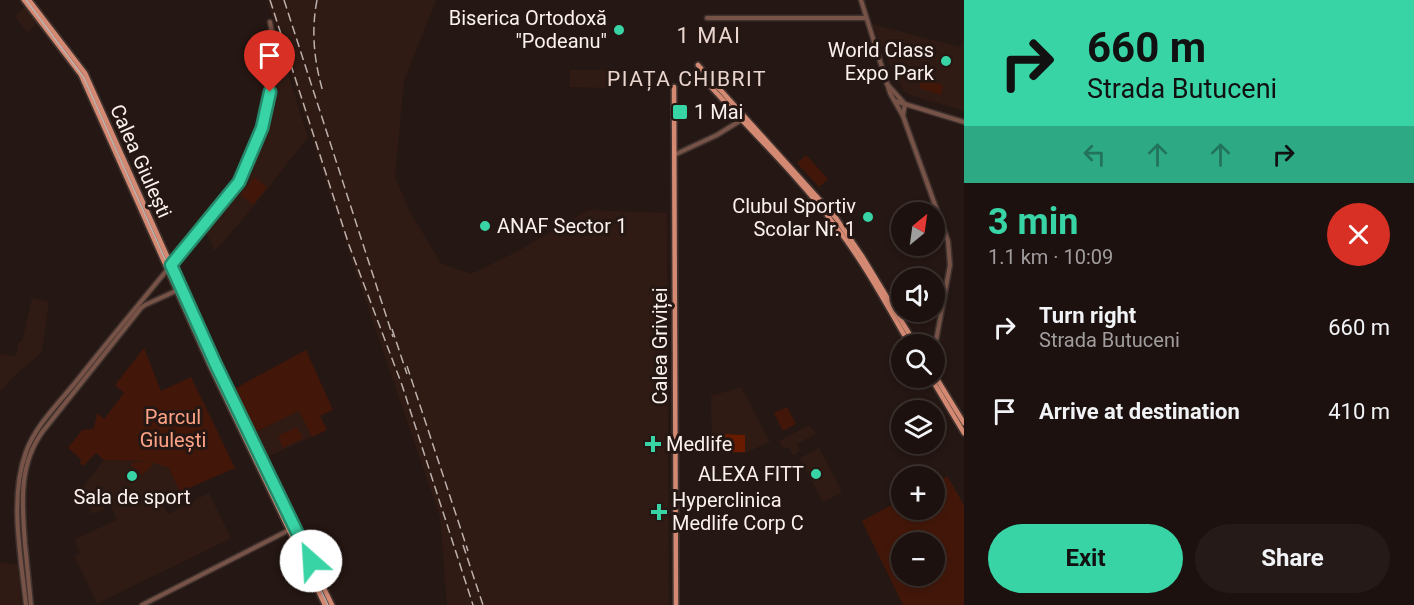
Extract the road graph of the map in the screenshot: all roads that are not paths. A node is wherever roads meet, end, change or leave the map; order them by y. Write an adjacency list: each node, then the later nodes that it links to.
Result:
1 (24, 0): 19 (main road, Calea Giulești)
2 (29, 0): 18 (main road, Calea Giulești)
3 (861, 0): 5 (street)
4 (707, 18): 5 (street)
5 (866, 18): 8 (street)
6 (270, 22): 18 (street)
7 (698, 65): 15 (main road)
8 (886, 84): 11 (street); 12 (street)
9 (674, 87): 17 (main road, Calea Griviței)
10 (711, 87): 15 (main road)
11 (894, 100): 12 (street); 13 (street)
12 (905, 104): 13 (street); 14 (street); 16 (street)
13 (899, 110): 14 (street)
14 (903, 116): 24 (street)
15 (744, 118): 17 (street); 22 (main road); 23 (main road)
16 (964, 122)
17 (674, 155): 38 (main road, Calea Griviței)
18 (171, 265): 19 (street); 20 (main road, Calea Giulești)
19 (167, 270): 20 (main road, Calea Giulești); 21 (street)
20 (179, 289): 21 (street); 29 (main road, Calea Giulești); 30 (main road, Calea Giulești)
21 (142, 303): 31 (street)
22 (903, 334)
23 (909, 334)
24 (938, 334)
25 (937, 388): 28 (main road)
26 (943, 388): 27 (main road)
27 (964, 423)
28 (964, 433)
29 (295, 527): 30 (street); 37 (main road, Calea Giulești)
30 (289, 530): 32 (street); 36 (main road, Calea Giulești)
31 (27, 594): 33 (street); 34 (street)
32 (151, 603): 35 (street)
33 (26, 605)
34 (31, 605)
35 (142, 605)
36 (325, 605)
37 (332, 605)
38 (676, 605)

